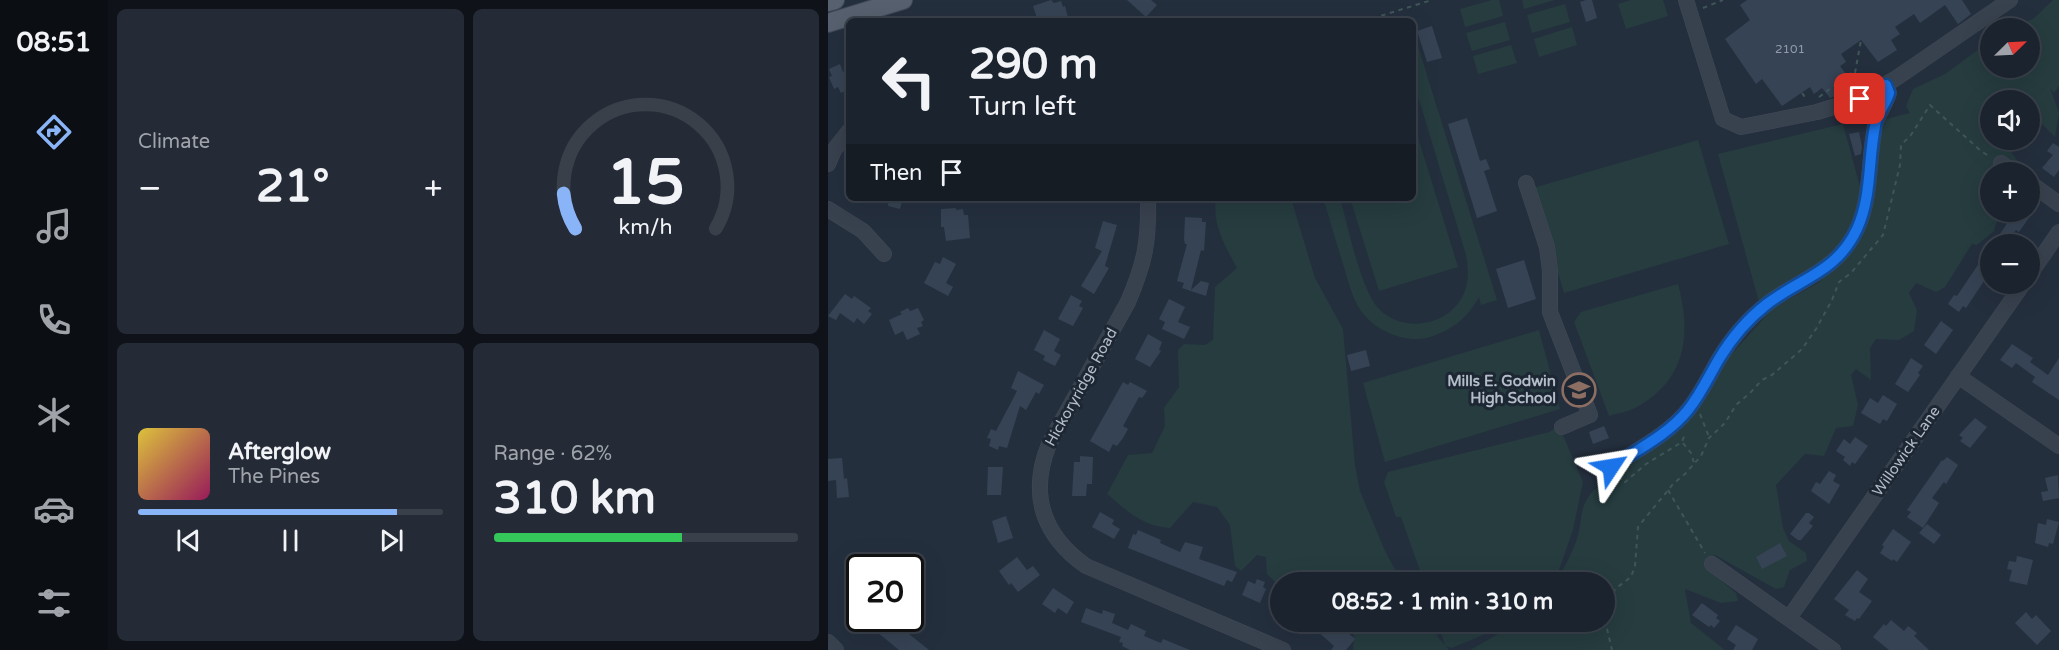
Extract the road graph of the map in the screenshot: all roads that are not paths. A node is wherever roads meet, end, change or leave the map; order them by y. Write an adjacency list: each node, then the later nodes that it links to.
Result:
1 (835, 0): 5 (main road)
2 (903, 0): 6 (main road)
3 (1686, 0): 7 (street)
4 (2010, 0): 7 (street)
5 (828, 2)
6 (828, 23)
7 (1886, 85): 22 (street)
8 (846, 134): 9 (street)
9 (828, 164)
10 (1526, 183): 20 (street)
11 (2040, 190): 13 (street)
12 (1148, 201): 27 (street, Hickoryridge Road)
13 (2059, 204)
14 (828, 209): 16 (street)
15 (2059, 232): 17 (street)
16 (884, 254)
17 (2040, 260)
18 (2016, 294): 19 (street, Willowick Lane)
19 (1958, 376): 21 (street); 24 (street, Willowick Lane)
20 (1563, 427)
21 (2059, 446)
22 (1611, 467)
23 (1712, 564): 24 (street)
24 (1789, 618): 28 (street)
25 (828, 642): 26 (street)
26 (836, 650)
27 (1283, 650)
28 (1833, 650)

